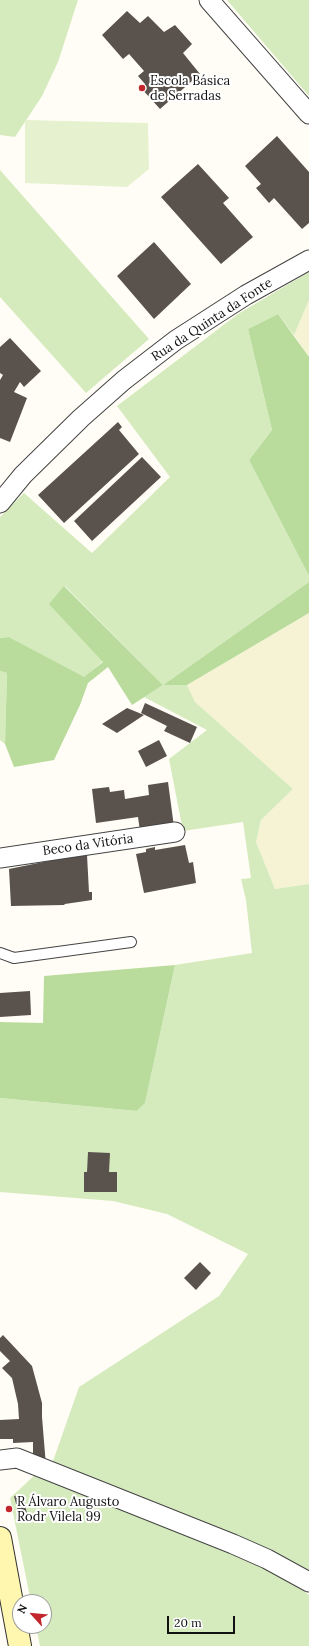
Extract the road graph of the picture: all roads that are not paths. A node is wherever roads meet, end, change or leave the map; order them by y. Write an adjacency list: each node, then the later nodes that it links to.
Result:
1 (210, 0): 2 (street)
2 (309, 114)
3 (309, 260): 4 (street, Rua da Quinta da Fonte)
4 (0, 503)
5 (175, 832): 6 (street, Beco da Vitória)
6 (0, 858)
7 (131, 942): 8 (lane)
8 (0, 953)
9 (0, 1460): 11 (street)
10 (0, 1538): 12 (main road)
11 (309, 1582)
12 (20, 1646)

